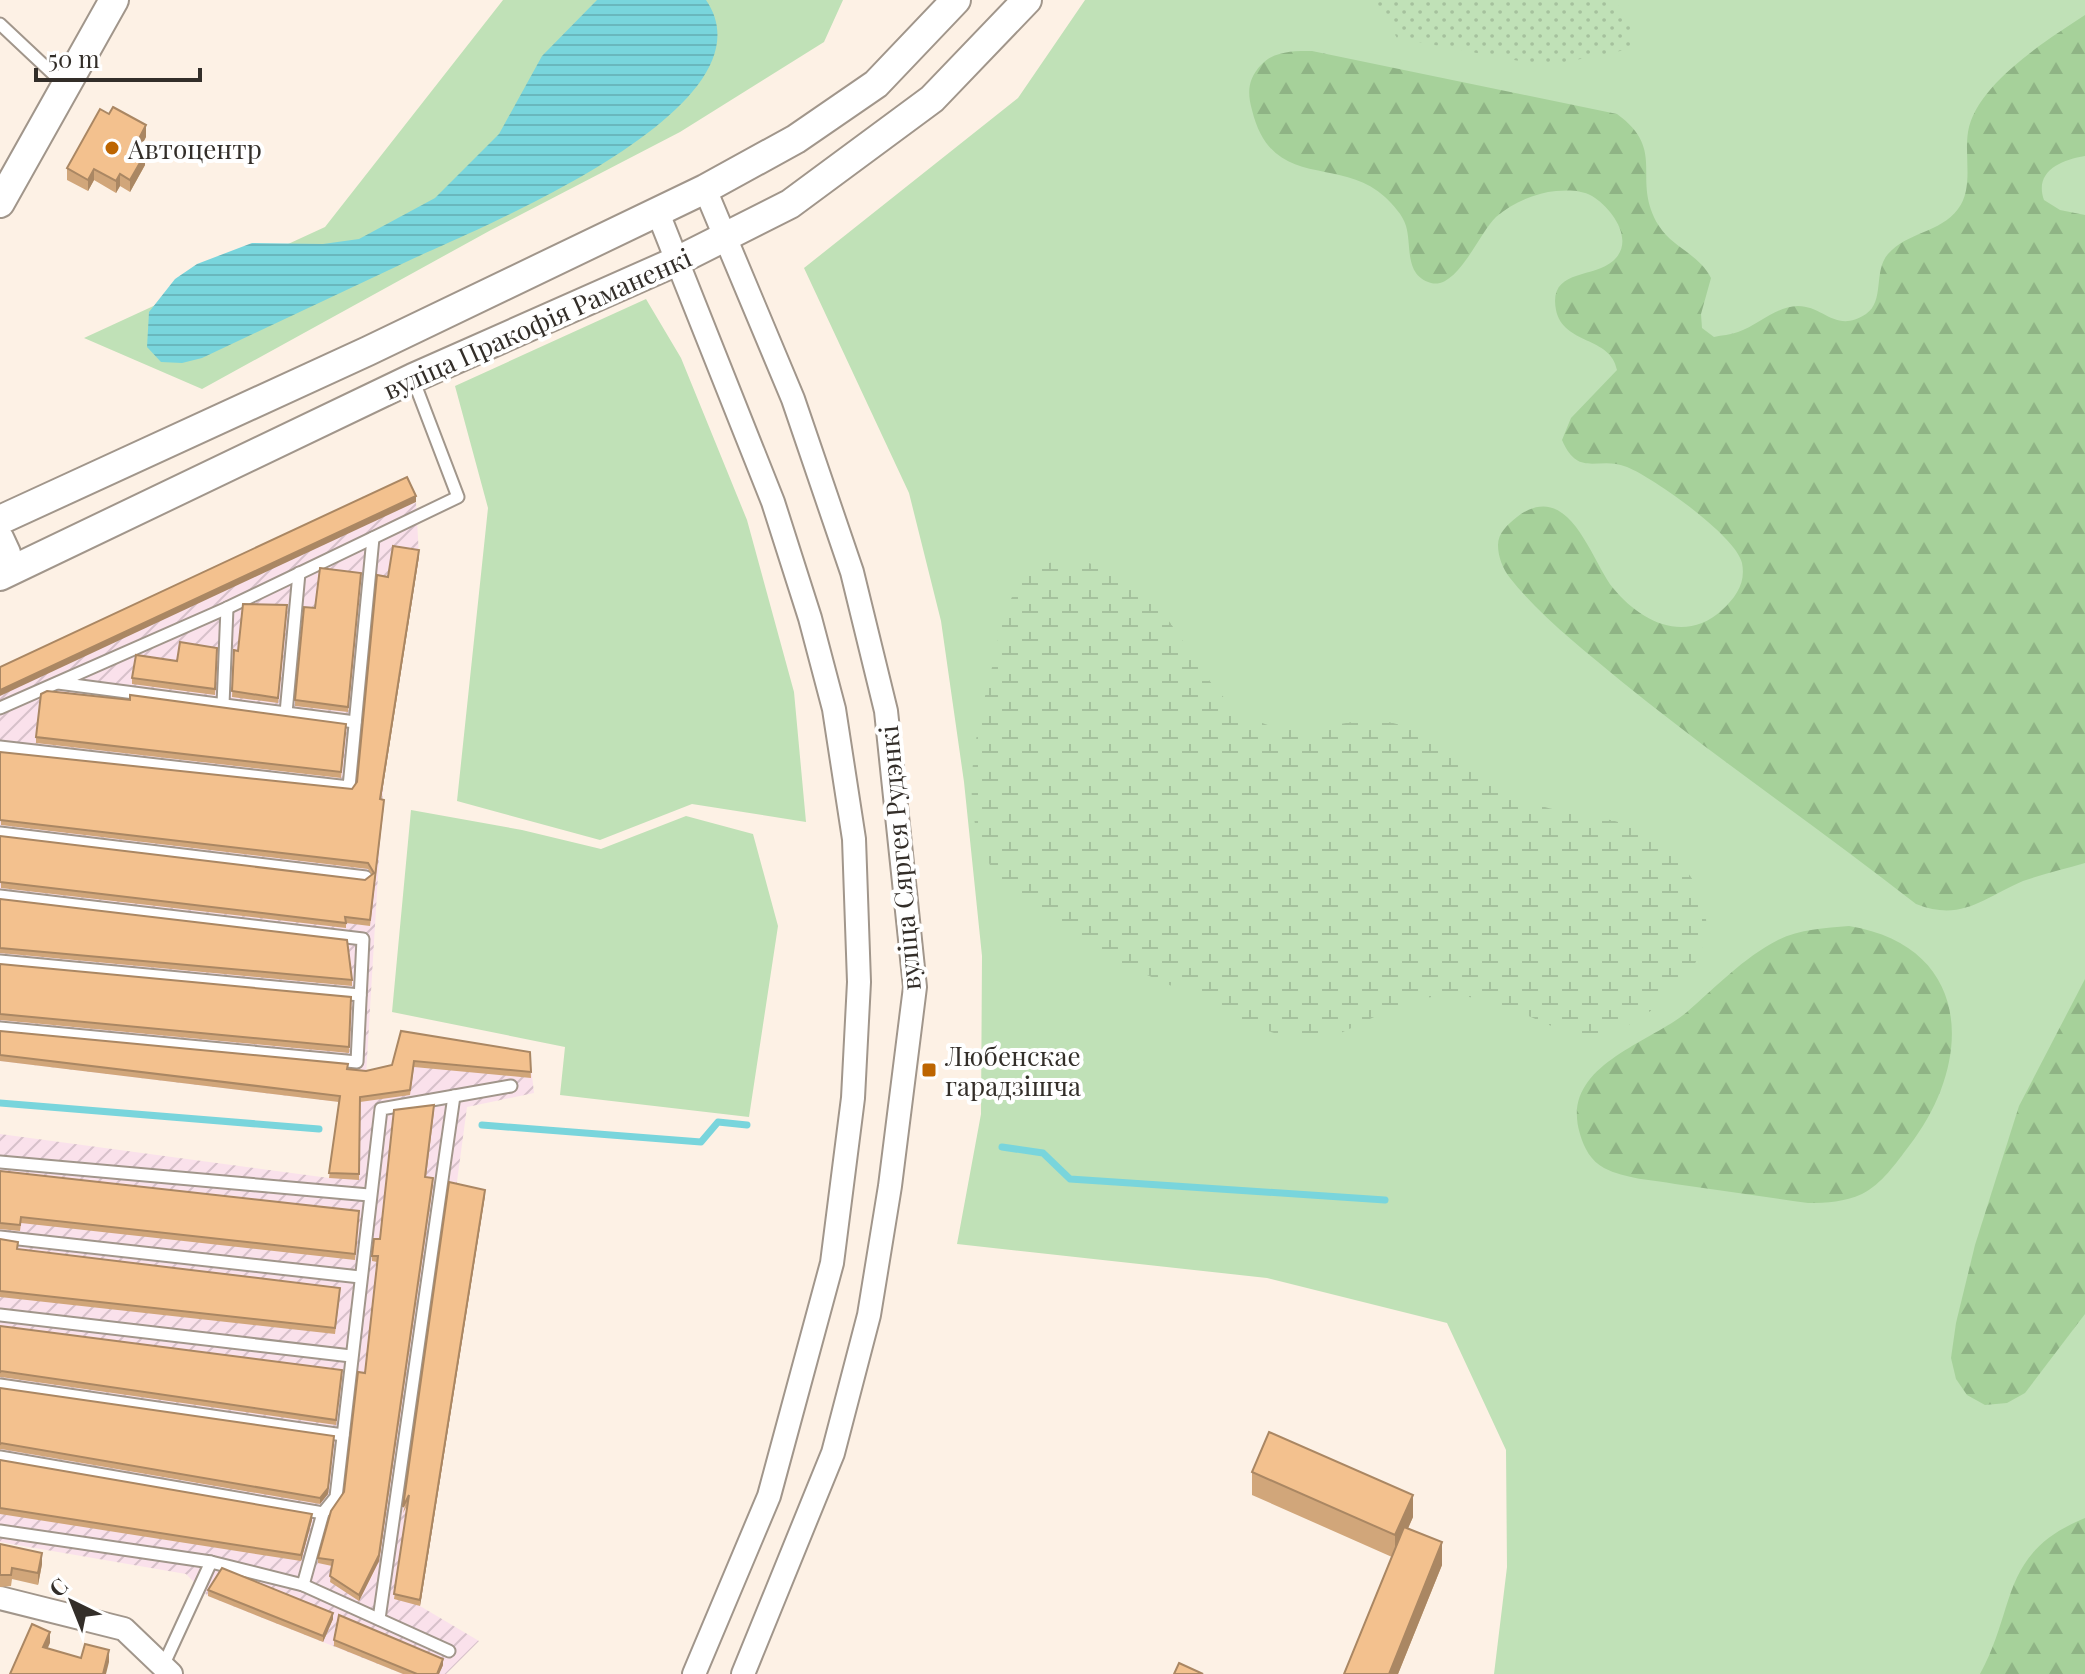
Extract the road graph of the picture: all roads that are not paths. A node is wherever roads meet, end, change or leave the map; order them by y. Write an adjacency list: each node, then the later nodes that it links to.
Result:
1 (114, 0): 5 (street)
2 (956, 0): 6 (street, вуліца Пракофія Раманенкі)
3 (1027, 0): 9 (street, вуліца Пракофія Раманенкі)
4 (0, 24): 5 (lane)
5 (67, 87): 7 (street)
6 (705, 189): 8 (street, вуліца Пракофія Раманенкі); 9 (street, вуліца Сяргея Рудэнкі)
7 (0, 203)
8 (658, 213): 10 (street, вуліца Сяргея Рудэнкі); 12 (street, вуліца Пракофія Раманенкі)
9 (723, 238): 10 (street, вуліца Пракофія Раманенкі); 50 (street, вуліца Сяргея Рудэнкі)
10 (679, 260): 11 (street, вуліца Пракофія Раманенкі); 49 (street, вуліца Сяргея Рудэнкі)
11 (413, 378): 13 (lane); 16 (street, вуліца Пракофія Раманенкі)
12 (0, 520)
13 (373, 538): 15 (lane); 22 (lane)
14 (0, 540): 16 (street)
15 (299, 573): 17 (lane); 21 (lane)
16 (0, 575)
17 (227, 608): 18 (lane); 19 (lane)
18 (55, 682): 19 (lane); 20 (lane)
19 (223, 704): 21 (lane)
20 (0, 708)
21 (286, 713): 22 (lane)
22 (355, 722): 23 (lane)
23 (0, 747)
24 (0, 833): 25 (lane)
25 (366, 877)
26 (0, 896): 28 (lane)
27 (0, 961): 28 (lane)
28 (360, 995): 29 (lane)
29 (0, 1028)
30 (511, 1086): 31 (lane)
31 (454, 1096): 33 (lane); 46 (lane)
32 (0, 1162): 33 (lane)
33 (369, 1195): 35 (lane)
34 (0, 1237): 35 (lane)
35 (360, 1277): 37 (lane)
36 (0, 1315): 37 (lane)
37 (351, 1356): 39 (lane)
38 (0, 1385): 39 (lane)
39 (343, 1435): 41 (lane)
40 (0, 1457): 41 (lane)
41 (323, 1513): 44 (lane)
42 (0, 1531): 43 (lane)
43 (211, 1562): 44 (lane); 48 (lane)
44 (303, 1585): 46 (lane)
45 (0, 1598): 48 (street)
46 (379, 1619): 47 (lane)
47 (449, 1651)
48 (167, 1670)
49 (694, 1674)
50 (743, 1674)

